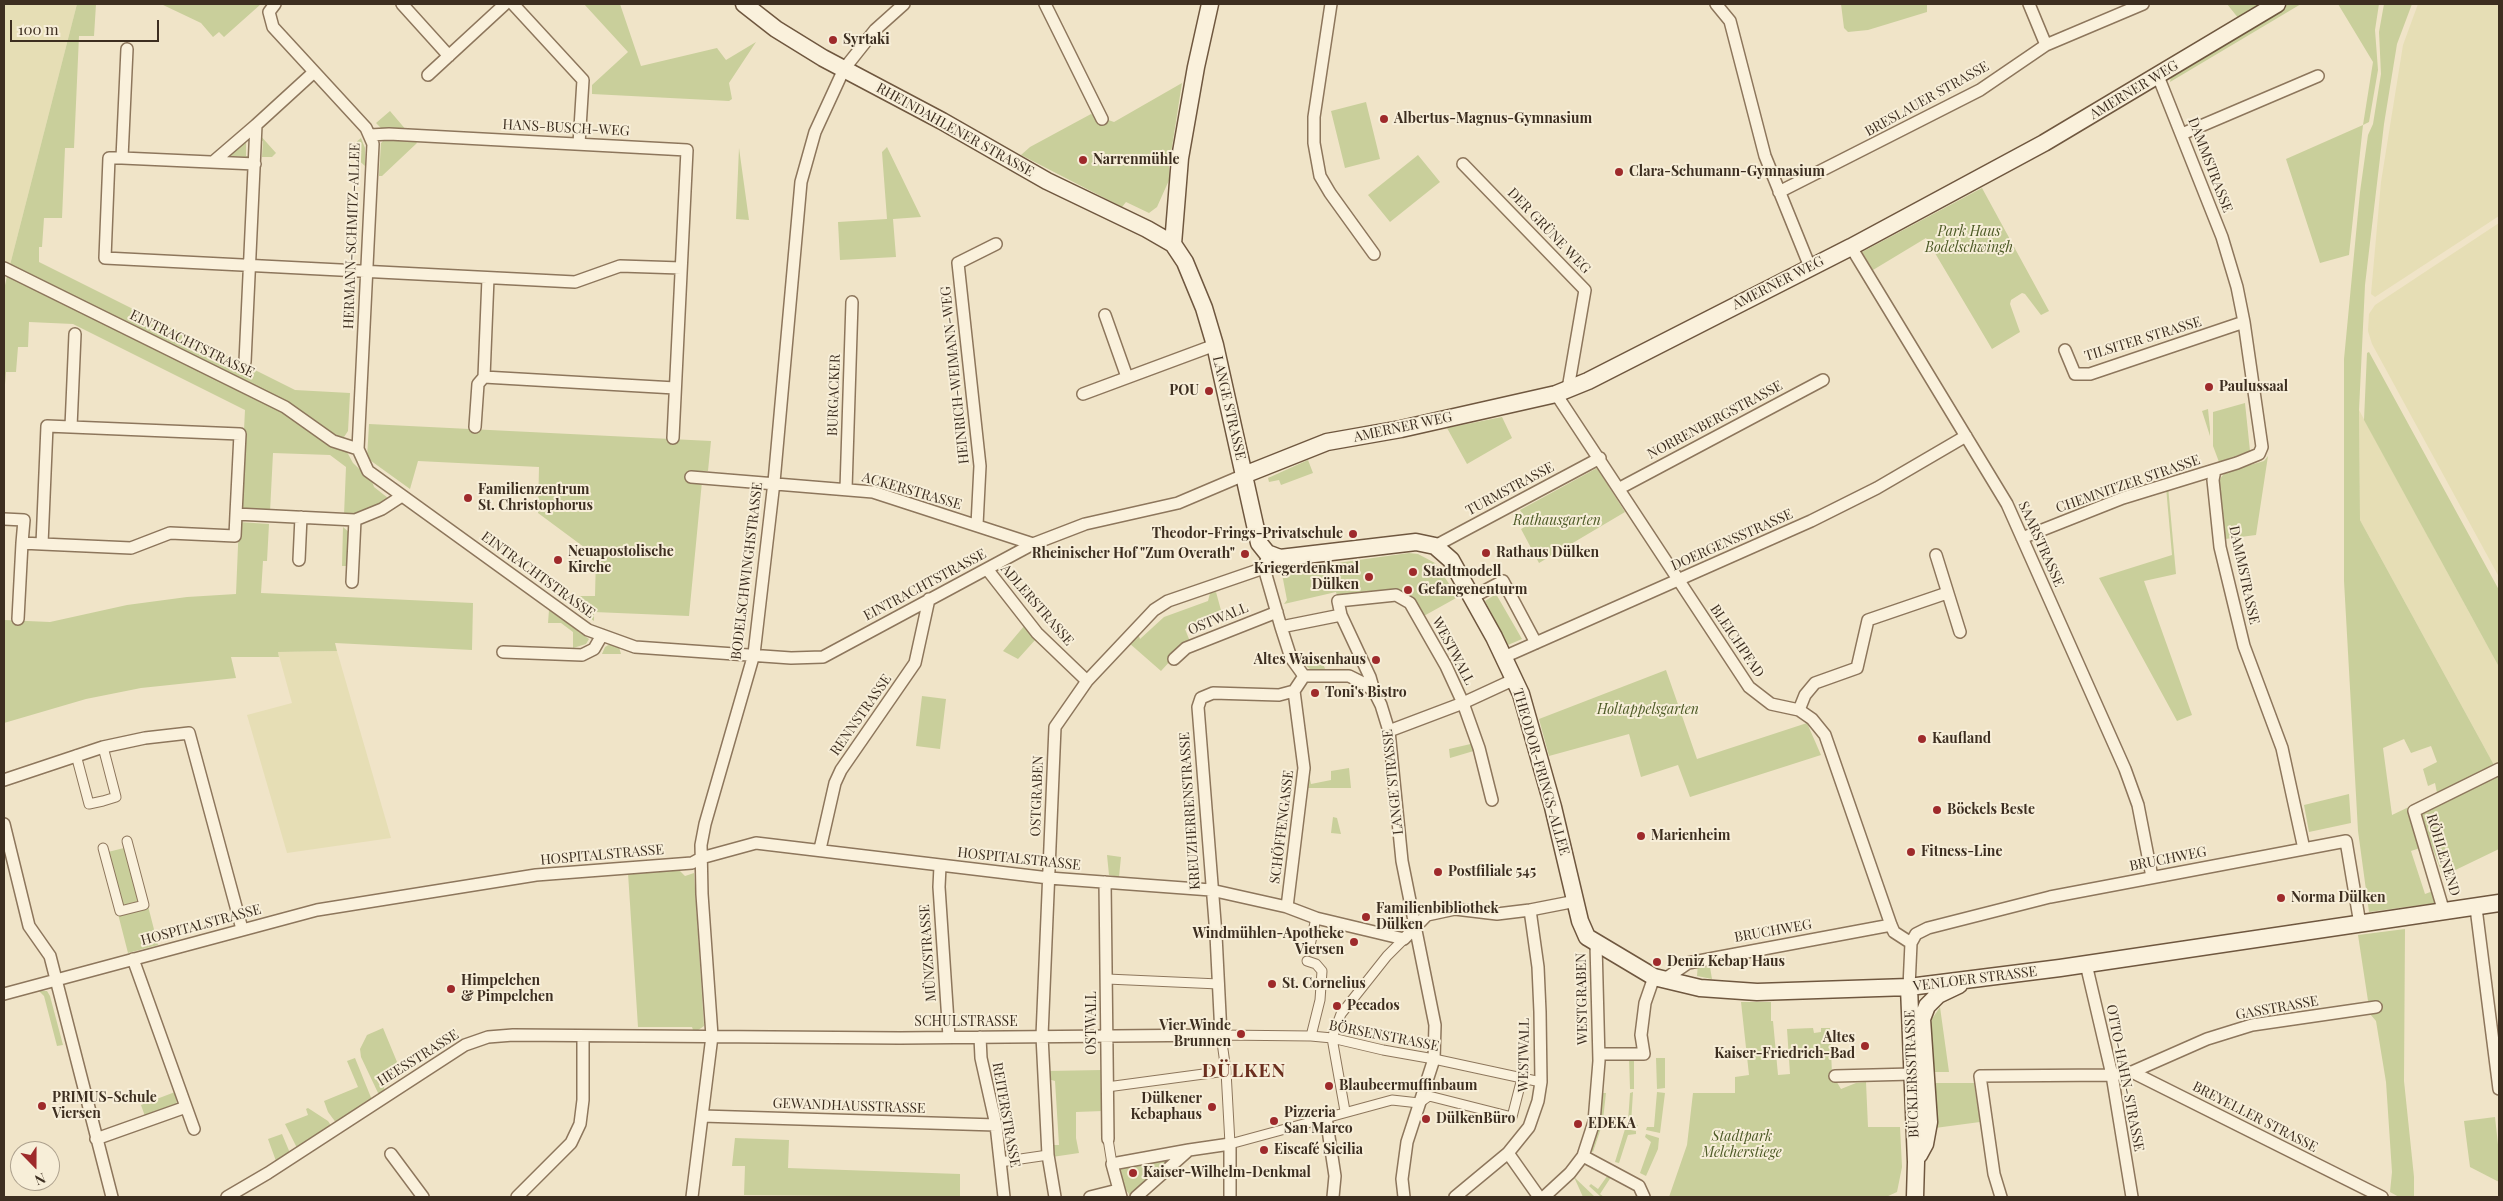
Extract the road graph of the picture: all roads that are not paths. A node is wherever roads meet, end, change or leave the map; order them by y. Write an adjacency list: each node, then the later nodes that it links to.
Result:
1 (275, 4): 20 (street, HERMANN-SCHMITZ-ALLEE)
2 (402, 4): 18 (street)
3 (505, 4): 18 (street)
4 (513, 4): 28 (street)
5 (744, 4): 19 (main road, RHEINDAHLENER STRASSE)
6 (1045, 4): 24 (street)
7 (1210, 4): 35 (main road)
8 (1332, 4): 37 (street)
9 (1716, 4): 15 (street)
10 (1729, 4): 15 (street)
11 (2029, 4): 16 (street)
12 (2143, 4): 16 (street, BRESLAUER STRASSE)
13 (2276, 4): 22 (main road, AMERNER WEG)
14 (896, 6): 19 (street, BODELSCHWINGHSTRASSE)
15 (1730, 21): 33 (street)
16 (2046, 45): 33 (street, BRESLAUER STRASSE)
17 (127, 49): 29 (street)
18 (449, 56): 21 (street)
19 (844, 69): 35 (main road, RHEINDAHLENER STRASSE); 67 (street, BODELSCHWINGHSTRASSE)
20 (314, 72): 25 (street); 27 (street, HERMANN-SCHMITZ-ALLEE)
21 (428, 75)
22 (2158, 76): 26 (street, DAMMSTRASSE); 36 (main road, AMERNER WEG)
23 (2318, 76): 26 (street)
24 (1102, 120)
25 (256, 125): 30 (street); 31 (street)
26 (2182, 134): 46 (street, DAMMSTRASSE)
27 (370, 135): 28 (street, HANS-BUSCH-WEG); 42 (street, HERMANN-SCHMITZ-ALLEE)
28 (579, 144): 41 (street, HANS-BUSCH-WEG)
29 (122, 158): 30 (street); 38 (street)
30 (213, 162): 31 (street)
31 (254, 164): 38 (street)
32 (1463, 164): 55 (street, DER GRÜNE WEG)
33 (1778, 192): 39 (street)
34 (996, 244): 75 (street, HEINRICH-WEIMANN-WEG)
35 (1173, 244): 48 (main road, LANGE STRASSE)
36 (1851, 247): 39 (main road, AMERNER WEG); 60 (street, SAARSTRASSE)
37 (1374, 254)
38 (250, 266): 42 (street); 50 (street)
39 (1810, 267): 55 (main road, AMERNER WEG)
40 (4, 268): 62 (street, EINTRACHTSTRASSE)
41 (681, 268): 43 (street); 54 (street)
42 (367, 272): 43 (street); 62 (street, HERMANN-SCHMITZ-ALLEE)
43 (488, 278): 51 (street)
44 (852, 302): 69 (street, BURGACKER)
45 (1105, 316): 52 (street)
46 (2244, 322): 49 (street, TILSITER STRASSE); 64 (street, DAMMSTRASSE)
47 (75, 334): 58 (street)
48 (1215, 345): 52 (street, LANGE STRASSE); 65 (main road, LANGE STRASSE)
49 (2065, 350)
50 (245, 362)
51 (484, 377): 54 (street); 59 (street)
52 (1127, 377): 56 (street, LANGE STRASSE)
53 (1823, 380): 68 (street, NORRENBERGSTRASSE)
54 (675, 388): 61 (street)
55 (1572, 388): 57 (main road, AMERNER WEG)
56 (1083, 394)
57 (1556, 394): 63 (street, BLEICHPFAD); 65 (main road, AMERNER WEG)
58 (71, 427): 71 (street); 78 (street)
59 (476, 427)
60 (1966, 436): 76 (street, SAARSTRASSE); 85 (street, DOERGENSSTRASSE)
61 (673, 438)
62 (358, 449): 70 (street, EINTRACHTSTRASSE)
63 (1600, 458): 68 (street, BLEICHPFAD); 80 (street, TURMSTRASSE)
64 (2215, 470): 76 (street, CHEMNITZER STRASSE); 118 (street, DAMMSTRASSE)
65 (1244, 475): 79 (street, EINTRACHTSTRASSE); 83 (main road, LANGE STRASSE)
66 (690, 477): 67 (street, ACKERSTRASSE)
67 (774, 482): 69 (street, ACKERSTRASSE); 98 (street, BODELSCHWINGHSTRASSE)
68 (1620, 488): 85 (street, BLEICHPFAD)
69 (846, 489): 75 (street, ACKERSTRASSE)
70 (402, 496): 74 (street); 95 (street, EINTRACHTSTRASSE)
71 (236, 514): 72 (street); 78 (street)
72 (301, 517): 74 (street); 82 (street)
73 (4, 518): 77 (street)
74 (355, 520): 86 (street)
75 (977, 525): 79 (street, ACKERSTRASSE)
76 (2022, 538): 121 (street, SAARSTRASSE)
77 (22, 543): 78 (street); 92 (street)
78 (42, 544)
79 (1033, 544): 84 (street, EINTRACHTSTRASSE)
80 (1434, 546): 83 (main road); 88 (main road, THEODOR-FRINGS-ALLEE)
81 (1936, 555): 87 (street)
82 (299, 560)
83 (1266, 561): 90 (street, LANGE STRASSE); 103 (street, OSTGRABEN)
84 (987, 569): 89 (street, EINTRACHTSTRASSE); 103 (street, ADLERSTRASSE)
85 (1679, 579): 96 (street, DOERGENSSTRASSE); 107 (street, BLEICHPFAD)
86 (352, 582)
87 (1946, 593): 94 (street); 107 (street)
88 (1472, 597): 96 (street); 99 (main road, THEODOR-FRINGS-ALLEE)
89 (929, 599): 98 (street, EINTRACHTSTRASSE); 117 (street, RENNSTRASSE)
90 (1277, 612): 93 (street, LANGE STRASSE); 100 (street, OSTWALL)
91 (1341, 615): 93 (street); 105 (street, LANGE STRASSE); 106 (street, WESTWALL)
92 (18, 619)
93 (1281, 627): 101 (street, LANGE STRASSE)
94 (1960, 632)
95 (602, 635): 97 (street); 98 (street, EINTRACHTSTRASSE)
96 (1536, 644): 99 (street, DOERGENSSTRASSE)
97 (503, 652)
98 (754, 654): 119 (street, BODELSCHWINGHSTRASSE)
99 (1504, 657): 102 (main road, THEODOR-FRINGS-ALLEE)
100 (1174, 659)
101 (1304, 676): 104 (street); 105 (street)
102 (1515, 679): 106 (street); 125 (main road, THEODOR-FRINGS-ALLEE)
103 (1087, 681): 122 (street, OSTGRABEN)
104 (1294, 691): 124 (street, KREUZHERRENSTRASSE); 127 (street, SCHÖFFENGASSE)
105 (1374, 691): 108 (street, LANGE STRASSE)
106 (1462, 703): 108 (street); 113 (street, WESTWALL)
107 (1799, 710): 133 (street, BLEICHPFAD)
108 (1389, 731): 134 (street, LANGE STRASSE)
109 (103, 747): 110 (street); 110 (street); 135 (street)
110 (76, 755): 112 (street)
111 (2499, 769): 130 (street, RÖHLENEND)
112 (4, 780)
113 (1492, 800)
114 (4, 824): 145 (street)
115 (127, 841): 116 (street)
116 (103, 848)
117 (820, 849): 119 (street, HOSPITALSTRASSE); 120 (street, HOSPITALSTRASSE)
118 (2304, 849): 121 (street, BRUCHWEG); 132 (street, BRUCHWEG)
119 (701, 858): 135 (street, HOSPITALSTRASSE); 154 (street, BODELSCHWINGHSTRASSE)
120 (940, 866): 122 (street, HOSPITALSTRASSE); 159 (street, MÜNZSTRASSE)
121 (2152, 877): 137 (street, BRUCHWEG)
122 (1049, 878): 123 (street, HOSPITALSTRASSE); 155 (street, OSTGRABEN)
123 (1105, 882): 124 (street, HOSPITALSTRASSE); 144 (street, OSTWALL)
124 (1211, 890): 127 (street, HOSPITALSTRASSE); 147 (street, KREUZHERRENSTRASSE)
125 (1576, 901): 129 (street); 138 (main road, THEODOR-FRINGS-ALLEE)
126 (2499, 904): 128 (main road, VENLOER STRASSE)
127 (1287, 907): 131 (street, HOSPITALSTRASSE)
128 (2476, 908): 130 (main road, VENLOER STRASSE); 151 (street)
129 (1530, 910): 134 (street); 170 (street, WESTWALL)
130 (2444, 912): 132 (main road, VENLOER STRASSE)
131 (1316, 918): 136 (street, HOSPITALSTRASSE); 139 (street)
132 (2360, 924): 142 (main road, VENLOER STRASSE)
133 (1890, 925): 137 (street, BLEICHPFAD); 143 (street, BRUCHWEG)
134 (1416, 928): 136 (street); 163 (street, LANGE STRASSE)
135 (242, 929): 140 (street, HOSPITALSTRASSE)
136 (1404, 939): 161 (street)
137 (1913, 939): 148 (street)
138 (1596, 944): 143 (main road, VENLOER STRASSE); 162 (street, WESTGRABEN)
139 (1309, 950)
140 (133, 959): 145 (street, HOSPITALSTRASSE); 174 (street)
141 (1307, 961): 157 (street)
142 (2086, 964): 146 (main road, VENLOER STRASSE); 167 (street, OTTO-HAHN-STRASSE)
143 (1660, 978): 148 (main road, VENLOER STRASSE); 162 (street, WESTGRABEN)
144 (1107, 979): 147 (street); 156 (street, OSTWALL)
145 (56, 980): 149 (street, HOSPITALSTRASSE); 180 (street)
146 (1967, 980): 148 (main road, VENLOER STRASSE); 189 (main road, BÜCKLERSSTRASSE)
147 (1219, 984): 153 (street, KREUZHERRENSTRASSE)
148 (1909, 987): 166 (main road, BÜCKLERSSTRASSE)
149 (4, 994)
150 (2499, 1001): 151 (street)
151 (2487, 1002): 172 (street)
152 (2376, 1007): 165 (street, GASSTRASSE)
153 (1221, 1035): 156 (street, SCHULSTRASSE); 157 (street, BÖRSENSTRASSE); 164 (street)
154 (712, 1036): 158 (street, HEESSTRASSE); 159 (street, SCHULSTRASSE); 176 (street, BODELSCHWINGHSTRASSE)
155 (1042, 1036): 156 (street, SCHULSTRASSE); 160 (street, SCHULSTRASSE); 186 (street, OSTGRABEN)
156 (1106, 1036): 171 (street, OSTWALL)
157 (1311, 1036): 161 (street, BÖRSENSTRASSE)
158 (583, 1037): 193 (street, HEESSTRASSE); 195 (street)
159 (949, 1037): 160 (street, SCHULSTRASSE)
160 (980, 1037): 178 (street, REITERSTRASSE)
161 (1332, 1038): 163 (street, BÖRSENSTRASSE); 175 (street)
162 (1599, 1054): 187 (street, WESTGRABEN)
163 (1434, 1059): 169 (street, BÖRSENSTRASSE); 173 (street, LANGE STRASSE)
164 (1226, 1071): 171 (street); 182 (street)
165 (2132, 1072): 167 (street); 211 (street, BREYELLER STRASSE)
166 (1912, 1074): 168 (street); 189 (main road, BÜCKLERSSTRASSE)
167 (2112, 1075): 209 (street); 210 (street, OTTO-HAHN-STRASSE)
168 (1835, 1076)
169 (1522, 1078): 170 (street, BÖRSENSTRASSE); 173 (street)
170 (1541, 1082): 184 (street, WESTWALL)
171 (1107, 1087): 181 (street, OSTWALL)
172 (2499, 1089)
173 (1419, 1103): 175 (street); 203 (street, LANGE STRASSE)
174 (186, 1107): 179 (street); 180 (street)
175 (1345, 1111): 177 (street)
176 (702, 1116): 178 (street, GEWANDHAUSSTRASSE); 196 (street, BODELSCHWINGHSTRASSE)
177 (1326, 1117): 182 (street); 202 (street)
178 (996, 1125): 188 (street, REITERSTRASSE)
179 (194, 1129)
180 (96, 1139): 192 (street)
181 (1108, 1139): 190 (street, OSTWALL)
182 (1230, 1144): 183 (street); 201 (street)
183 (1189, 1150): 190 (street); 200 (street)
184 (1508, 1153): 204 (street, WESTWALL); 205 (street)
185 (391, 1154): 194 (street)
186 (1048, 1155): 188 (street); 198 (street, OSTGRABEN)
187 (1583, 1156): 206 (street, WESTGRABEN); 207 (street)
188 (1000, 1162): 197 (street, REITERSTRASSE)
189 (1916, 1162): 208 (main road, BÜCKLERSSTRASSE)
190 (1112, 1164): 191 (street)
191 (1120, 1194): 199 (street)
192 (112, 1197)
193 (227, 1197)
194 (423, 1197)
195 (518, 1197)
196 (692, 1197)
197 (1004, 1197)
198 (1055, 1197)
199 (1090, 1197)
200 (1136, 1197)
201 (1230, 1197)
202 (1333, 1197)
203 (1404, 1197)
204 (1455, 1197)
205 (1539, 1197)
206 (1544, 1197)
207 (1644, 1197)
208 (1915, 1197)
209 (2001, 1197)
210 (2132, 1197)
211 (2382, 1197)

